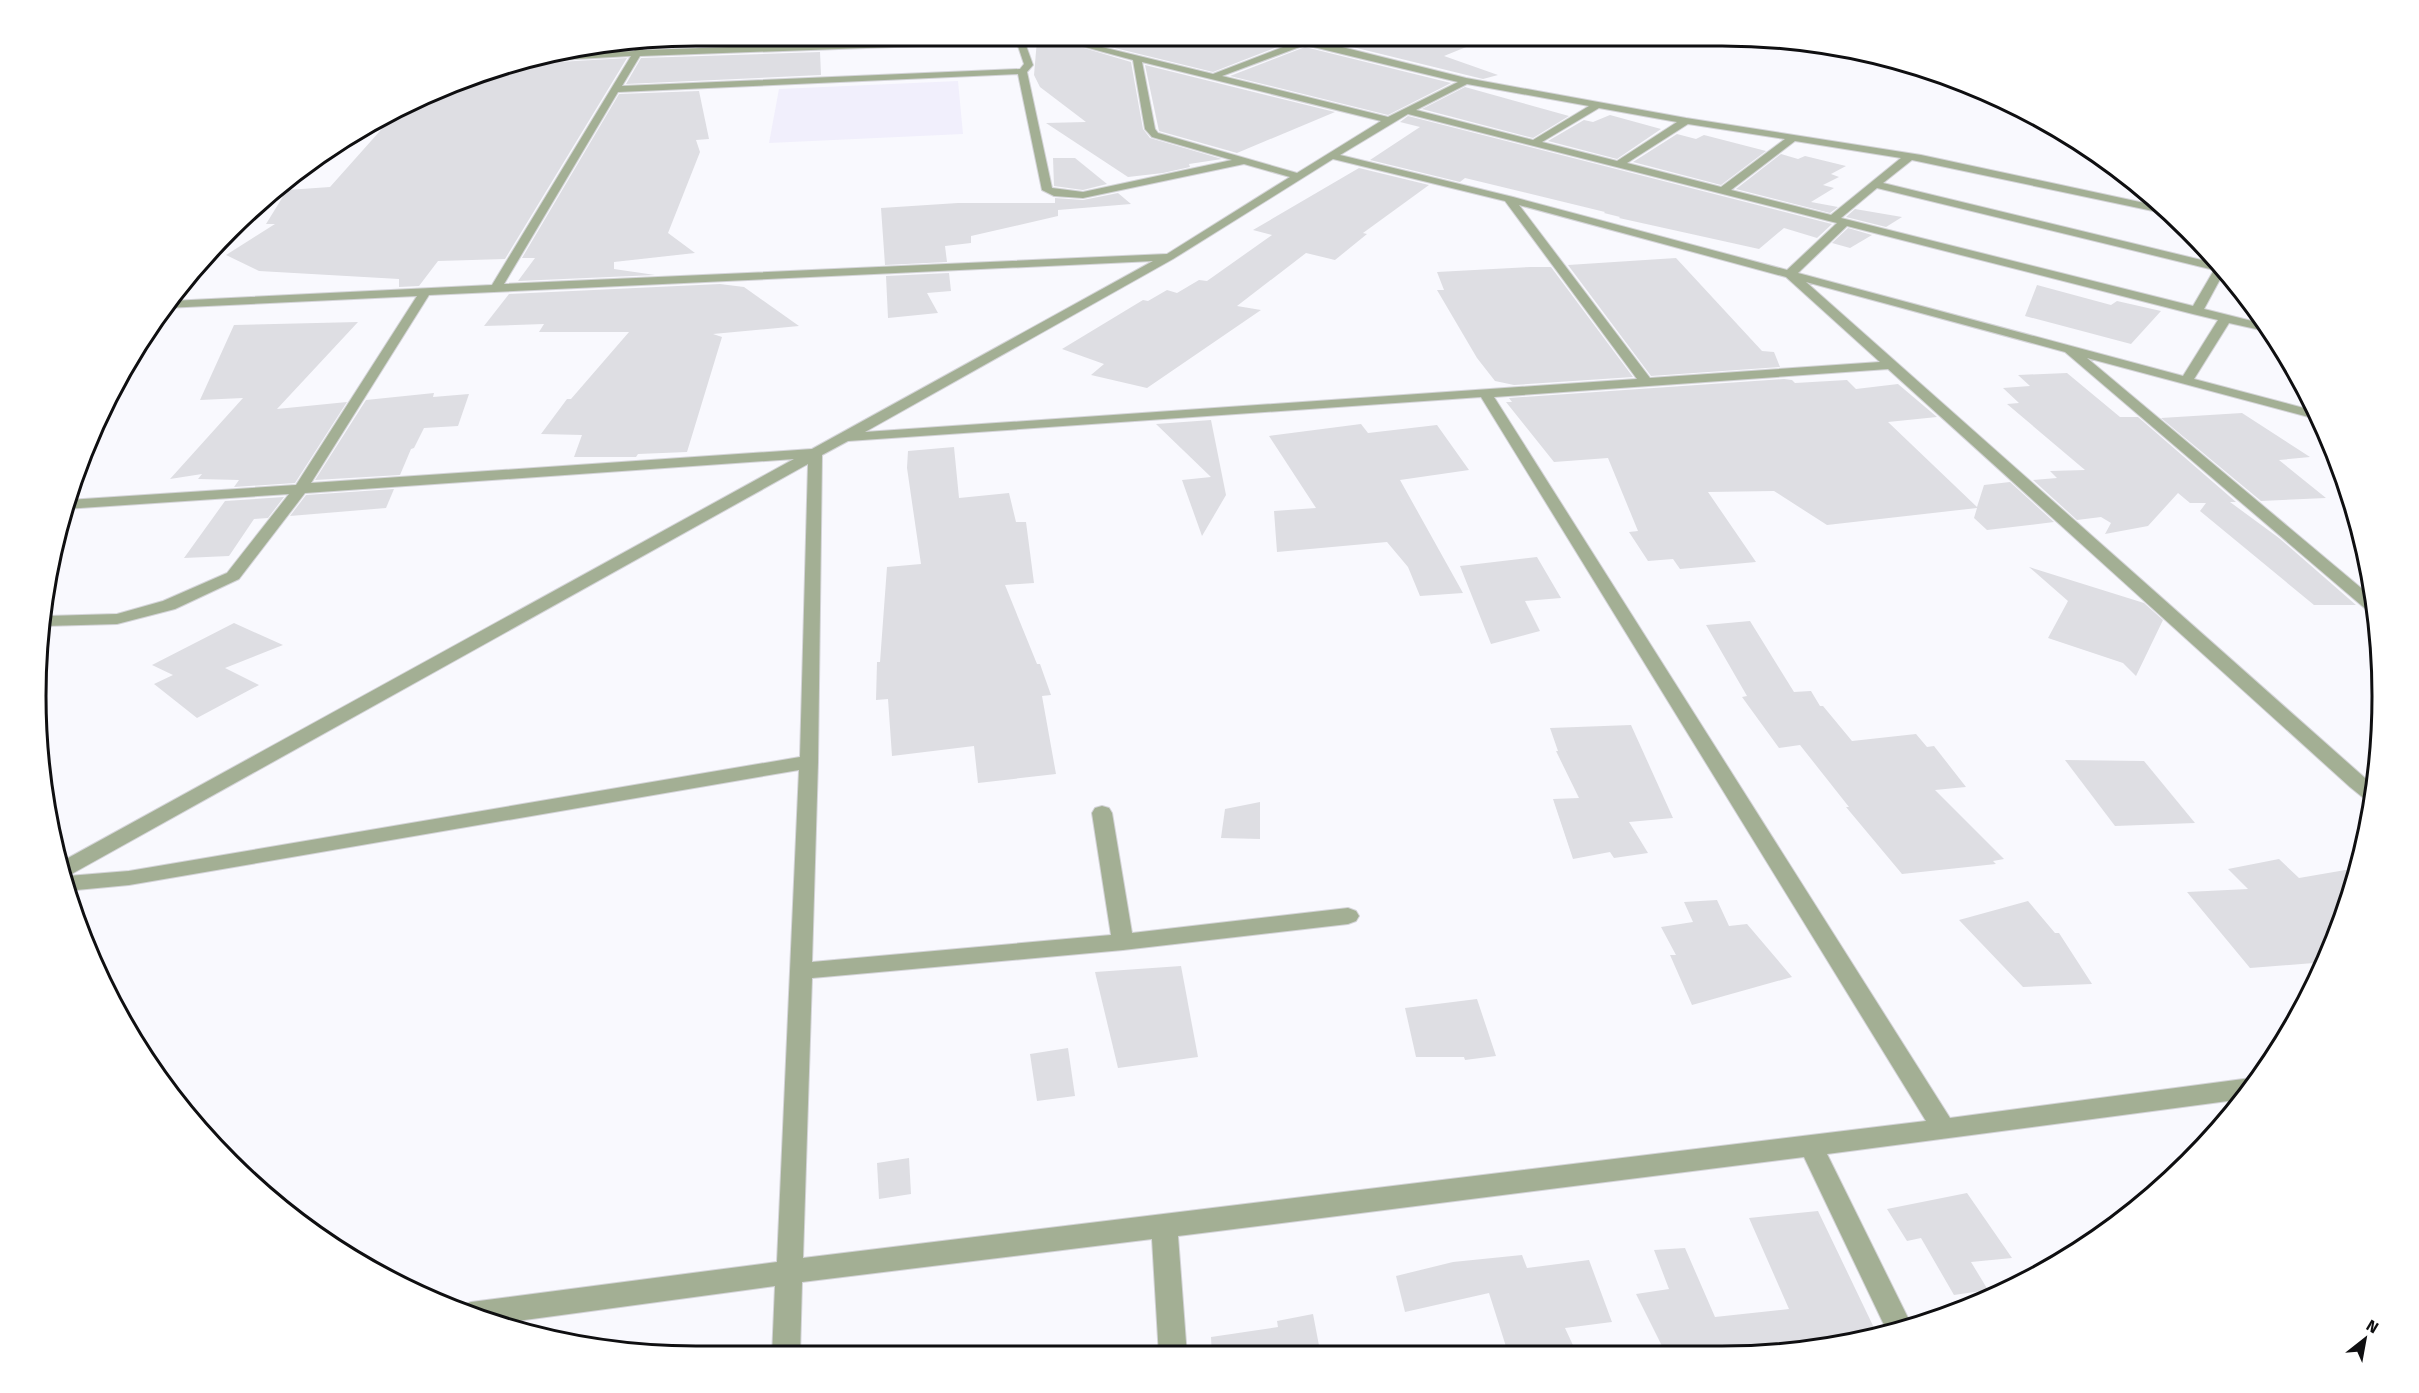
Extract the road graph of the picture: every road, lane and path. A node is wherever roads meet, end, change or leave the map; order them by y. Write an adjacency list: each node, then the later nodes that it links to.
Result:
1 (713, 47): 6 (street)
2 (1023, 47): 9 (street)
3 (1092, 47): 8 (street)
4 (1290, 47): 10 (street)
5 (1335, 47): 11 (street)
6 (637, 52): 7 (street); 12 (street)
7 (597, 54)
8 (1137, 58): 10 (street); 21 (street)
9 (1022, 71): 12 (street); 21 (street)
10 (1213, 77): 15 (street)
11 (1466, 81): 13 (street); 14 (street)
12 (615, 89): 33 (street)
13 (1596, 106): 16 (street); 18 (street)
14 (1408, 111): 15 (street); 18 (street)
15 (1389, 120): 19 (street)
16 (1686, 121): 17 (street); 22 (street)
17 (1793, 138): 20 (street); 25 (street)
18 (1534, 143): 22 (street)
19 (1331, 156): 23 (street); 26 (street)
20 (1910, 156): 24 (street); 27 (street)
21 (1244, 161): 23 (street)
22 (1618, 164): 25 (street)
23 (1300, 177): 29 (street)
24 (1876, 185): 28 (street); 30 (street)
25 (1723, 191): 28 (street)
26 (1509, 199): 31 (street); 42 (street)
27 (2151, 208)
28 (1838, 220): 31 (street); 36 (street)
29 (1169, 257): 33 (street); 45 (street)
30 (2208, 265)
31 (1790, 274): 39 (street); 40 (street)
32 (2217, 275): 36 (street)
33 (496, 288): 34 (street)
34 (426, 291): 35 (street); 47 (street)
35 (179, 303)
36 (2197, 311): 37 (street)
37 (2226, 318): 38 (street); 41 (street)
38 (2256, 326)
39 (2067, 348): 41 (street); 49 (street)
40 (1893, 365): 42 (street); 52 (street)
41 (2187, 380): 44 (street)
42 (1646, 382): 43 (street)
43 (1485, 393): 45 (street); 60 (street)
44 (2307, 413)
45 (841, 438): 46 (street)
46 (815, 453): 47 (street); 51 (street); 54 (street)
47 (302, 488): 48 (street); 50 (street)
48 (76, 504)
49 (2365, 599)
50 (51, 621)
51 (809, 762): 55 (street); 58 (street)
52 (2366, 789)
53 (1102, 813): 57 (street)
54 (69, 866)
55 (74, 883)
56 (1348, 916): 57 (street)
57 (1123, 942): 58 (street)
58 (801, 971): 63 (street)
59 (2240, 1089): 60 (street)
60 (1944, 1127): 61 (street)
61 (1811, 1146): 62 (street); 65 (street)
62 (1164, 1225): 63 (street); 67 (street)
63 (790, 1272): 64 (street); 66 (street)
64 (490, 1312)
65 (1897, 1322)
66 (786, 1346)
67 (1172, 1346)

